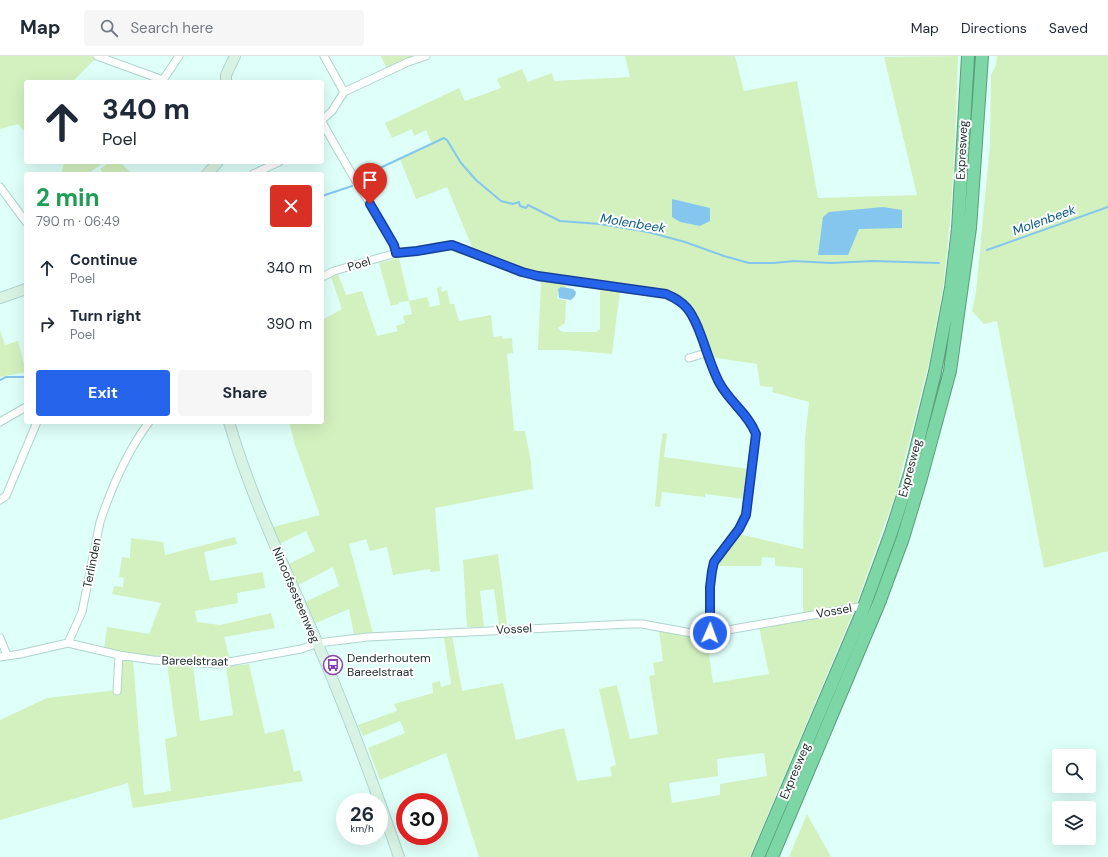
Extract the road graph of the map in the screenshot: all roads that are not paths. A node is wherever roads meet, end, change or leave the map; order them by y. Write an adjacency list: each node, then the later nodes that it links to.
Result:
1 (97, 56): 2 (street)
2 (179, 56)
3 (235, 56): 8 (street)
4 (324, 56): 9 (street)
5 (426, 56): 9 (street)
6 (968, 56): 28 (highway, Expresweg)
7 (982, 56): 38 (highway, Expresweg)
8 (226, 80)
9 (344, 92): 10 (street)
10 (324, 119)
11 (324, 125): 16 (street)
12 (275, 164): 13 (street)
13 (257, 172)
14 (0, 187): 15 (street)
15 (24, 219)
16 (396, 253): 17 (street, Poel); 20 (street, Poel)
17 (324, 276)
18 (24, 290): 19 (street)
19 (0, 298)
20 (706, 353): 21 (street); 29 (street)
21 (689, 358)
22 (24, 408): 23 (street)
23 (0, 422)
24 (36, 424): 27 (street)
25 (149, 424): 31 (street, Terlinden)
26 (230, 424): 32 (street, Ninoofsesteenweg)
27 (0, 500)
28 (864, 606): 29 (street, Vossel); 37 (highway, Expresweg)
29 (710, 633): 32 (street, Vossel)
30 (0, 638): 34 (street)
31 (68, 643): 33 (street, Bareelstraat); 34 (street)
32 (318, 643): 33 (street, Bareelstraat); 36 (street, Ninoofsesteenweg)
33 (120, 655): 35 (street)
34 (3, 656)
35 (117, 691)
36 (399, 857)
37 (758, 857)
38 (772, 857)

